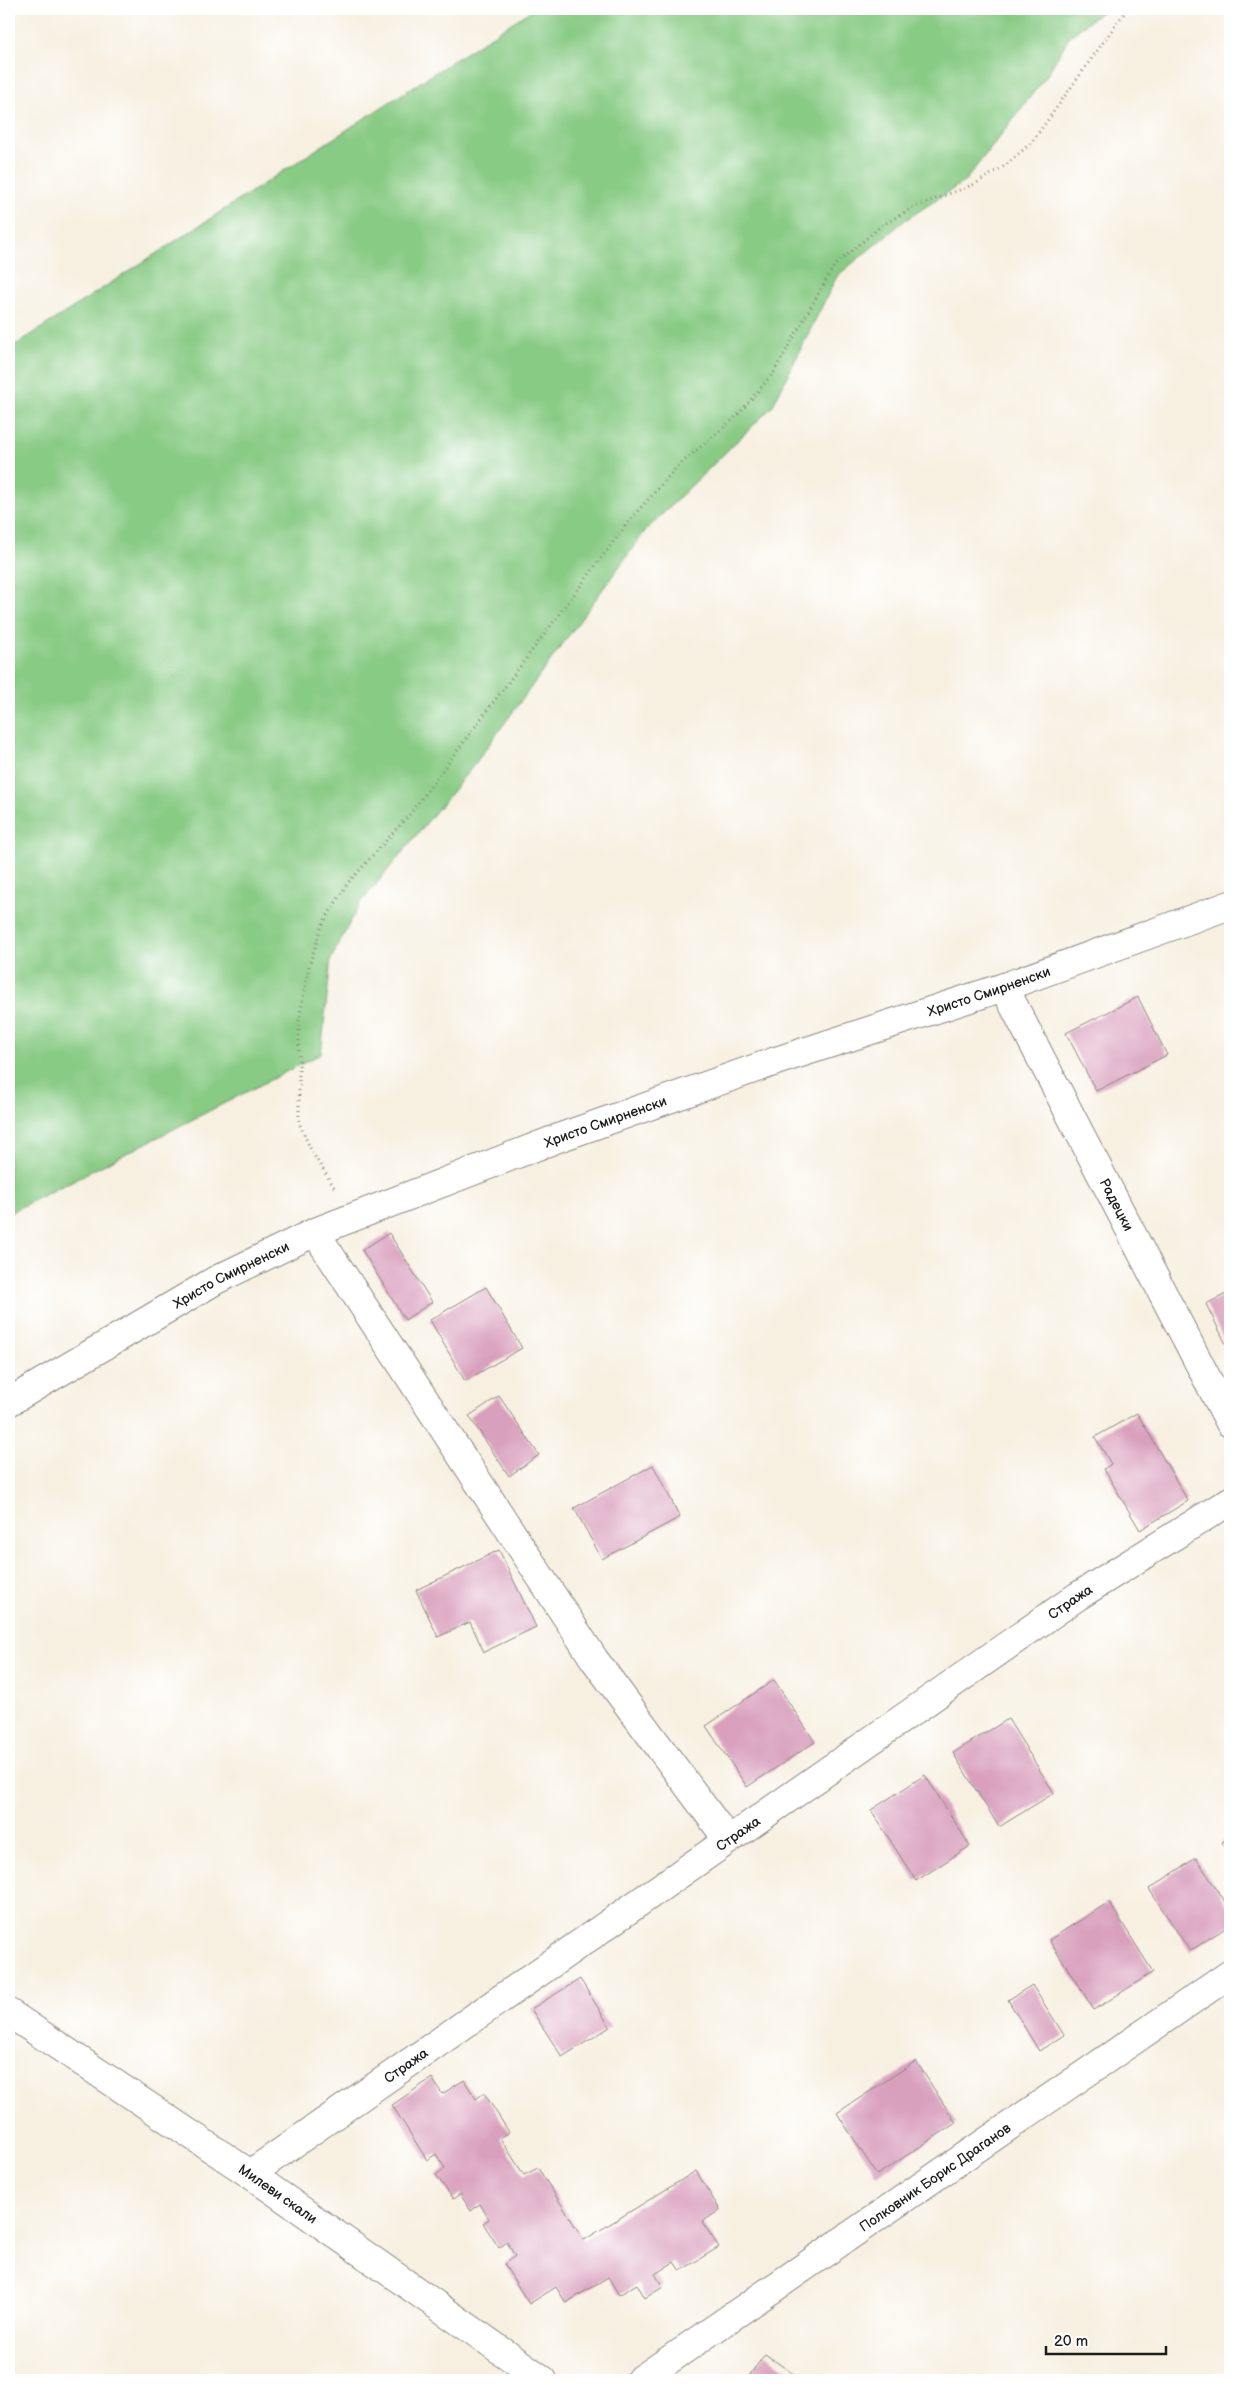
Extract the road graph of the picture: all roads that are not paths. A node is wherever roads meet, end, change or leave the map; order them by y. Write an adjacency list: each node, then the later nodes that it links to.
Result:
1 (1230, 905): 2 (street, Христо Смирненски)
2 (1004, 987): 3 (street, Христо Смирненски); 5 (street, Радецки)
3 (315, 1232): 4 (street, Христо Смирненски); 7 (street)
4 (9, 1402)
5 (1230, 1423)
6 (1230, 1501): 7 (street, Стража)
7 (728, 1840): 10 (street, Стража)
8 (1230, 1974): 12 (street, Полковник Борис Драганов)
9 (9, 2013): 10 (street, Милеви скали)
10 (250, 2174): 11 (street, Милеви скали)
11 (543, 2380)
12 (640, 2380)

